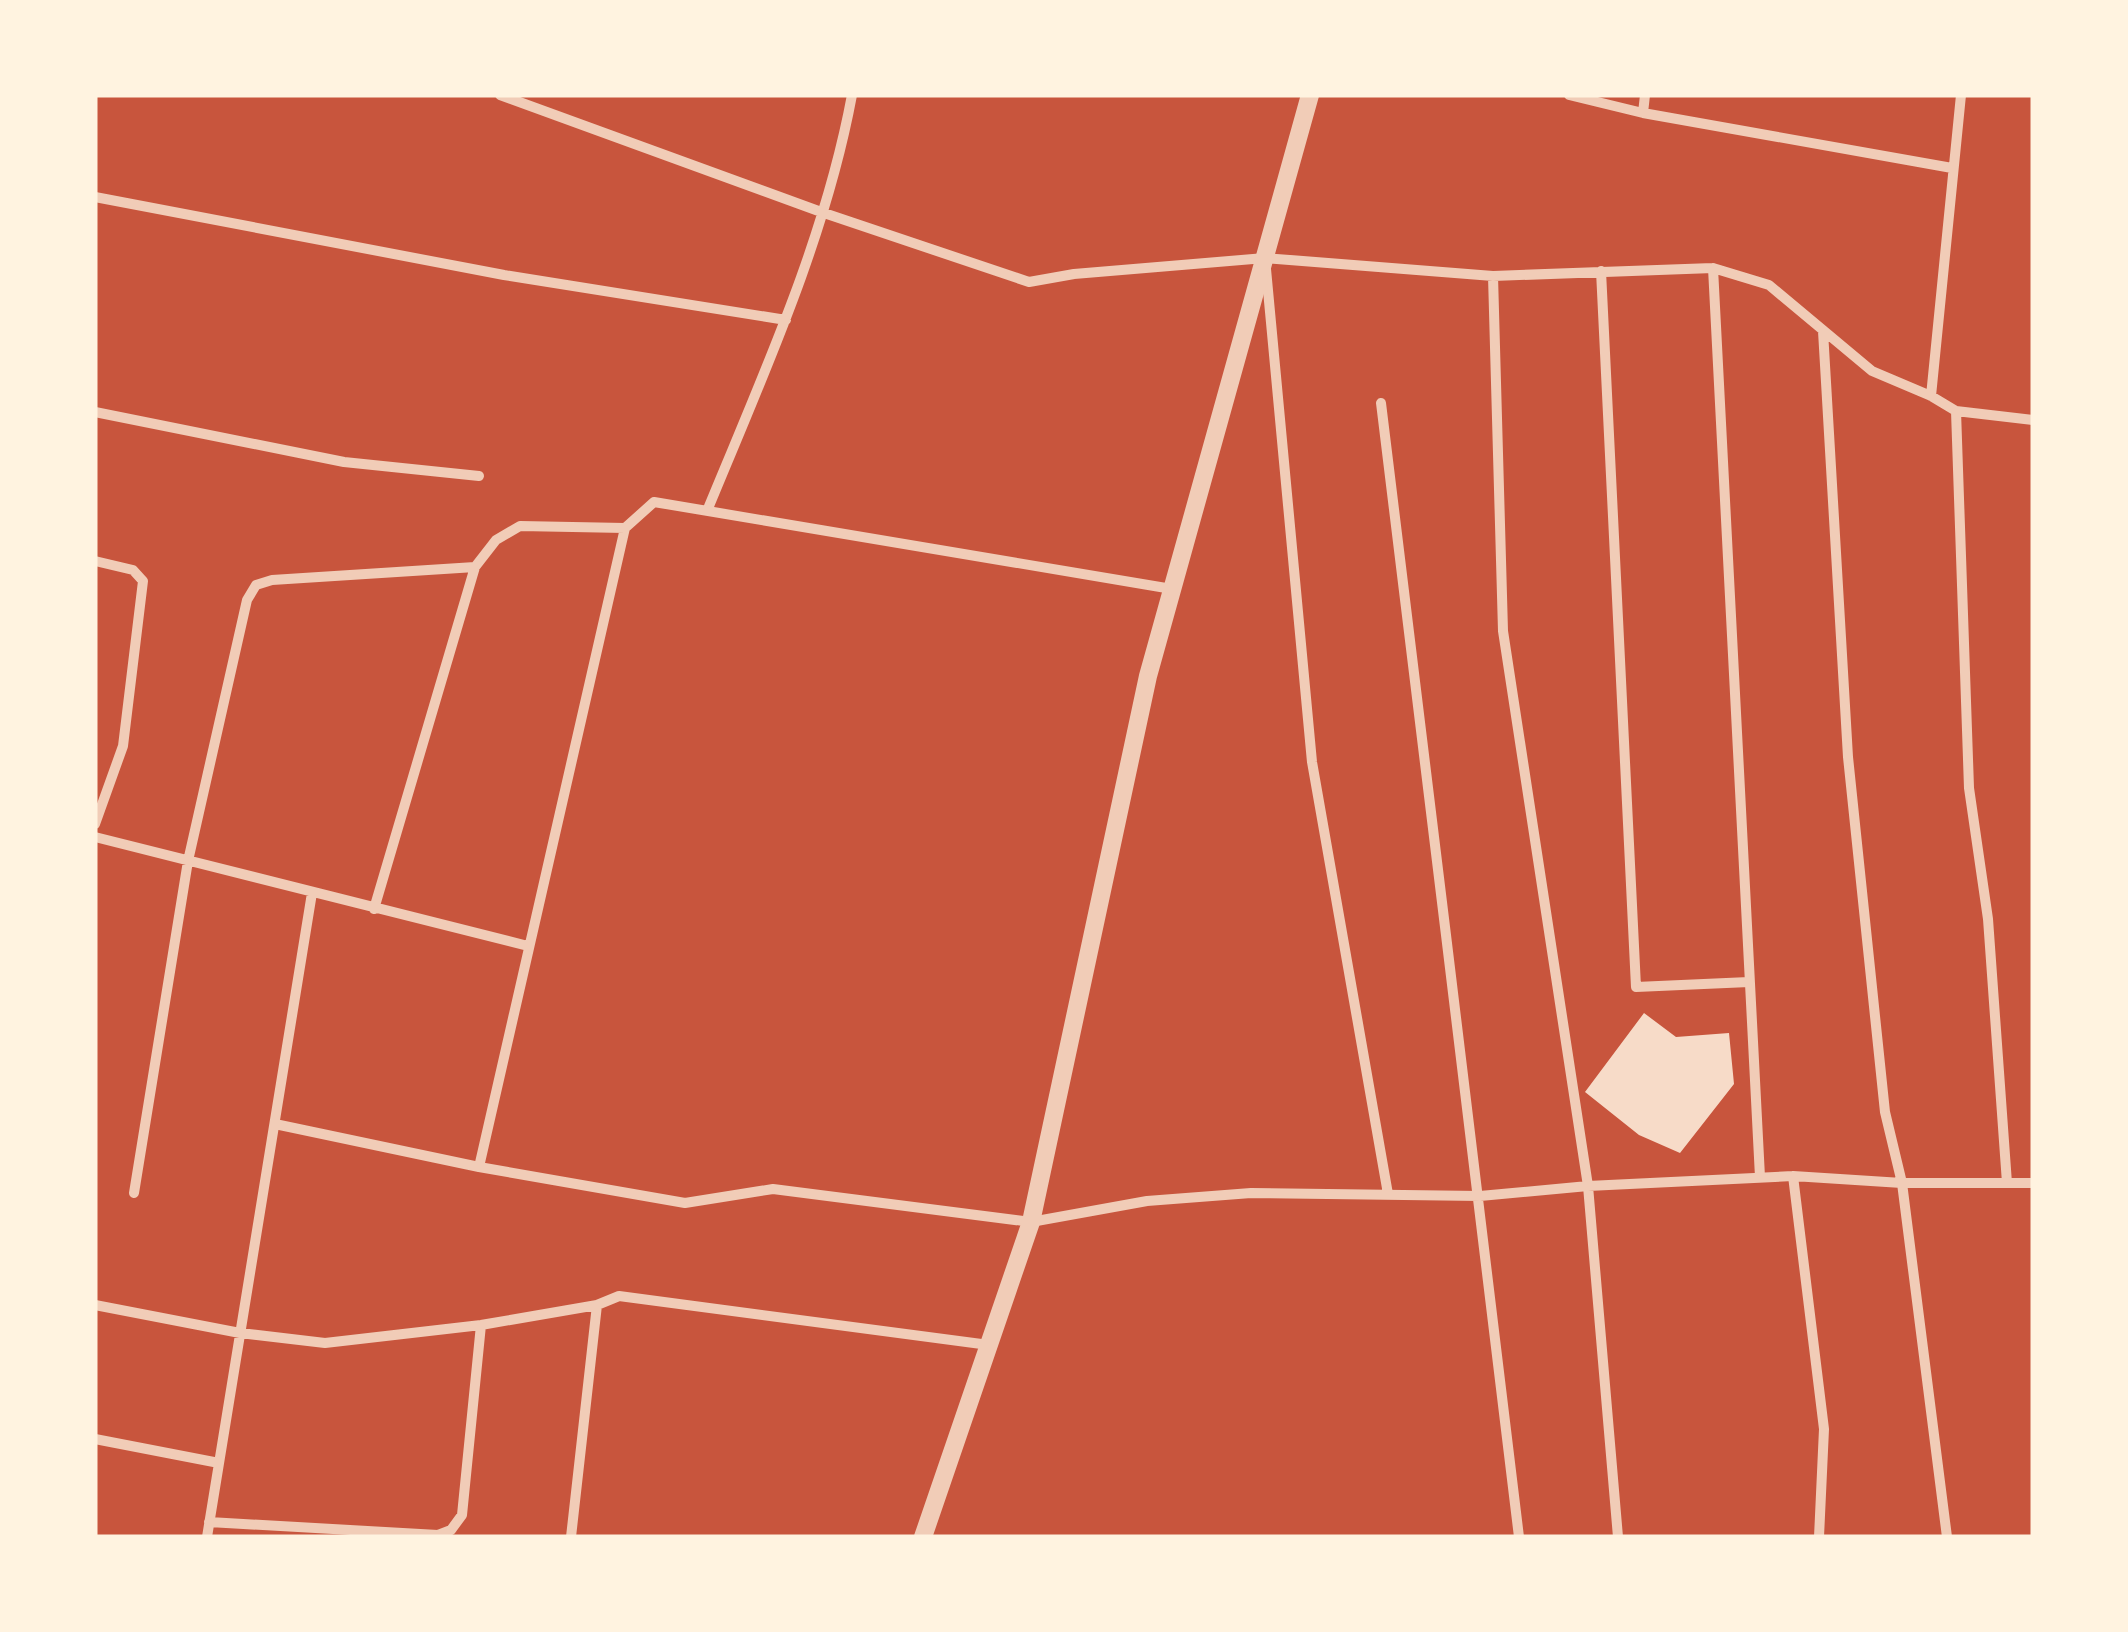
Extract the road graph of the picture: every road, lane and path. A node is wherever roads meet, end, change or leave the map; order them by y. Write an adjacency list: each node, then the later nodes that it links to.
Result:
1 (500, 95): 10 (street)
2 (852, 95): 10 (street)
3 (1310, 95): 11 (street)
4 (1569, 95): 7 (street)
5 (1645, 95): 7 (street)
6 (1961, 95): 8 (street)
7 (1644, 113): 8 (street)
8 (1952, 168): 17 (street)
9 (95, 197): 15 (street)
10 (824, 212): 11 (street); 15 (street)
11 (1264, 258): 14 (street); 27 (street); 44 (street)
12 (1713, 268): 13 (street); 16 (street); 34 (street)
13 (1601, 271): 14 (street); 34 (street)
14 (1493, 276): 42 (street)
15 (786, 320): 23 (street)
16 (1823, 331): 17 (street); 39 (street)
17 (1931, 396): 19 (street)
18 (1381, 403): 45 (street)
19 (1956, 411): 21 (street); 40 (street)
20 (95, 412): 22 (street)
21 (2033, 420)
22 (479, 476)
23 (707, 511): 24 (street); 27 (street)
24 (624, 528): 26 (street); 33 (street)
25 (95, 561): 28 (street)
26 (475, 567): 30 (street); 32 (street)
27 (1172, 589): 46 (street)
28 (95, 824)
29 (95, 837): 30 (street)
30 (188, 860): 31 (street); 43 (street)
31 (312, 893): 32 (street); 35 (street)
32 (374, 909): 33 (street)
33 (528, 946): 36 (street)
34 (1749, 982): 38 (street)
35 (275, 1124): 36 (street); 50 (street)
36 (479, 1167): 46 (street)
37 (1794, 1176): 38 (street); 39 (street); 60 (street)
38 (1760, 1178): 42 (street)
39 (1902, 1182): 40 (street); 61 (street)
40 (2007, 1183): 41 (street)
41 (2033, 1183)
42 (1588, 1186): 45 (street); 59 (street)
43 (134, 1192)
44 (1388, 1194): 45 (street); 46 (street)
45 (1480, 1196): 58 (street)
46 (1031, 1222): 51 (street)
47 (597, 1305): 49 (street); 51 (street); 56 (street)
48 (95, 1306): 50 (street)
49 (481, 1325): 50 (street); 54 (street)
50 (240, 1333): 53 (street)
51 (990, 1345): 57 (street)
52 (95, 1439): 53 (street)
53 (219, 1463): 54 (street)
54 (210, 1522): 55 (street)
55 (207, 1537)
56 (571, 1537)
57 (924, 1537)
58 (1519, 1537)
59 (1618, 1537)
60 (1819, 1537)
61 (1947, 1537)

